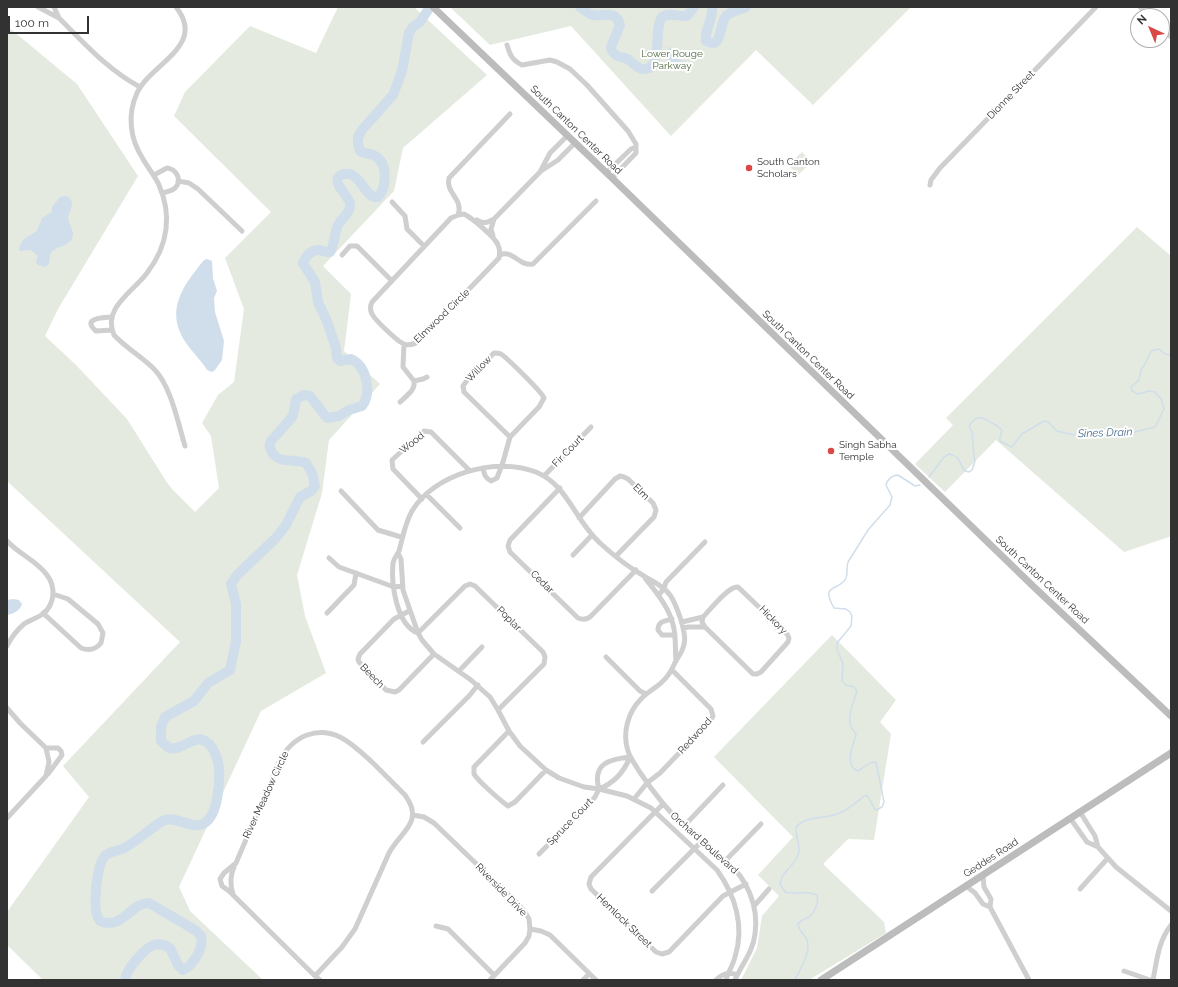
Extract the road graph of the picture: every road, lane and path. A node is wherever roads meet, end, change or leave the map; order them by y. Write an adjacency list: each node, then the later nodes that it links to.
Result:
1 (38, 7): 6 (street)
2 (54, 7): 6 (street)
3 (176, 7): 8 (street)
4 (433, 7): 10 (main road, South Canton Center Road)
5 (1096, 7): 18 (street, Dionne Street)
6 (59, 18): 8 (street)
7 (507, 45): 12 (street)
8 (140, 87): 15 (street)
9 (510, 114): 22 (street)
10 (567, 136): 11 (main road, South Canton Center Road); 13 (street)
11 (575, 144): 13 (street); 14 (main road, South Canton Center Road)
12 (636, 147): 14 (street); 16 (street)
13 (541, 171): 24 (street)
14 (606, 173): 16 (main road, South Canton Center Road)
15 (154, 175): 17 (street); 19 (street)
16 (612, 178): 88 (main road, South Canton Center Road)
17 (178, 181): 19 (street); 25 (street)
18 (930, 185)
19 (162, 193): 31 (street)
20 (596, 201): 29 (street)
21 (392, 202): 27 (street)
22 (458, 214): 23 (street); 27 (street, Elmwood Circle)
23 (472, 218): 24 (street); 26 (street)
24 (494, 219): 26 (street)
25 (242, 231)
26 (494, 239): 29 (street)
27 (424, 246): 30 (street, Elmwood Circle)
28 (342, 255): 30 (street)
29 (500, 255): 33 (street, Elmwood Circle)
30 (391, 280): 33 (street, Elmwood Circle)
31 (111, 317): 32 (street); 32 (street)
32 (112, 330): 39 (street)
33 (404, 344): 35 (street)
34 (427, 377): 35 (street)
35 (414, 381): 36 (street)
36 (400, 402)
37 (591, 427): 43 (street, Fir Court)
38 (510, 437): 38 (street, Willow); 40 (street, Willow)
39 (185, 446)
40 (500, 466): 41 (street, Orchard Boulevard); 41 (street, Willow); 43 (street, Orchard Boulevard)
41 (483, 468): 42 (street, Orchard Boulevard)
42 (470, 471): 46 (street, Orchard Boulevard); 47 (street, Wood)
43 (544, 476): 44 (street, Orchard Boulevard)
44 (560, 488): 48 (street, Orchard Boulevard); 58 (street, Cedar)
45 (341, 492): 51 (street)
46 (427, 495): 47 (street, Orchard Boulevard); 49 (street)
47 (422, 499): 51 (street, Orchard Boulevard)
48 (579, 518): 50 (street, Orchard Boulevard); 56 (street, Elm)
49 (460, 528)
50 (592, 535): 55 (street); 56 (street, Orchard Boulevard)
51 (402, 537): 54 (street, Orchard Boulevard)
52 (7, 541): 64 (street)
53 (705, 542): 63 (street)
54 (398, 553): 61 (street, Orchard Boulevard); 62 (street, Orchard Boulevard)
55 (572, 555)
56 (616, 556): 58 (street, Orchard Boulevard)
57 (329, 558): 59 (street)
58 (636, 570): 60 (street, Orchard Boulevard)
59 (356, 573): 62 (street); 68 (street)
60 (644, 577): 63 (street, Orchard Boulevard); 65 (street, Orchard Boulevard)
61 (403, 586): 62 (street); 66 (street, Orchard Boulevard)
62 (394, 587): 69 (street, Orchard Boulevard)
63 (664, 588): 65 (street); 72 (street, Orchard Boulevard)
64 (53, 594): 67 (street); 67 (street)
65 (658, 596): 71 (street, Orchard Boulevard)
66 (410, 611): 69 (street); 75 (street, Orchard Boulevard)
67 (43, 613): 77 (street)
68 (327, 613)
69 (401, 615): 75 (street, Orchard Boulevard); 79 (street, Beech)
70 (703, 617): 72 (street); 73 (street); 73 (street, Hickory)
71 (672, 619): 74 (street, Orchard Boulevard); 76 (street)
72 (683, 626): 73 (street); 74 (street); 81 (street, Orchard Boulevard)
73 (705, 627)
74 (674, 628): 76 (street, Orchard Boulevard)
75 (418, 633): 79 (street, Orchard Boulevard); 87 (street, Poplar)
76 (675, 635): 81 (street, Orchard Boulevard)
77 (7, 646)
78 (482, 648): 82 (street)
79 (434, 654): 82 (street, Orchard Boulevard)
80 (606, 657): 85 (street)
81 (676, 661): 83 (street, Orchard Boulevard)
82 (459, 671): 84 (street, Orchard Boulevard)
83 (673, 671): 85 (street, Orchard Boulevard); 96 (street, Redwood)
84 (478, 685): 87 (street, Orchard Boulevard); 90 (street)
85 (646, 694): 93 (street, Orchard Boulevard)
86 (7, 708): 91 (street)
87 (498, 710): 89 (street, Orchard Boulevard)
88 (1171, 716)
89 (509, 731): 94 (street, Orchard Boulevard); 94 (street)
90 (423, 742)
91 (46, 748): 95 (street); 95 (street)
92 (1171, 753): 102 (main road, Geddes Road)
93 (630, 757): 96 (street, Orchard Boulevard); 98 (street); 98 (street)
94 (546, 770): 98 (street, Orchard Boulevard)
95 (46, 776): 104 (street)
96 (647, 783): 99 (street, Redwood); 100 (street, Orchard Boulevard)
97 (723, 785): 107 (street)
98 (599, 789): 99 (street, Orchard Boulevard); 111 (street, Spruce Court)
99 (634, 799): 101 (street, Orchard Boulevard)
100 (663, 804): 101 (street, Hemlock Street); 107 (street, Orchard Boulevard)
101 (655, 812): 110 (street, Orchard Boulevard); 121 (street, Hemlock Street)
102 (1080, 812): 105 (main road, Geddes Road); 109 (street)
103 (413, 815): 114 (street, River Meadow Circle); 128 (street, Riverside Drive); 133 (street)
104 (7, 818)
105 (1070, 818): 109 (street); 115 (main road, Geddes Road)
106 (761, 824): 113 (street)
107 (684, 826): 108 (street, Orchard Boulevard)
108 (701, 842): 110 (street); 113 (street, Orchard Boulevard)
109 (1098, 847): 112 (street)
110 (694, 849): 120 (street); 121 (street, Orchard Boulevard)
111 (538, 854)
112 (1108, 858): 119 (street); 125 (street)
113 (726, 860): 116 (street, Orchard Boulevard)
114 (236, 863): 122 (street, River Meadow Circle); 122 (street, River Meadow Circle)
115 (983, 875): 117 (main road, Geddes Road); 124 (street)
116 (746, 884): 121 (street, Hemlock Street); 123 (street, Orchard Boulevard)
117 (966, 886): 124 (street); 141 (main road, Geddes Road)
118 (769, 889): 123 (street)
119 (1080, 889)
120 (652, 891)
121 (730, 892): 130 (street, Orchard Boulevard)
122 (235, 897): 133 (street, River Meadow Circle)
123 (754, 906): 134 (street, Orchard Boulevard)
124 (990, 907): 142 (street)
125 (1171, 911)
126 (1171, 925): 144 (street)
127 (436, 926): 132 (street)
128 (530, 929): 131 (street); 132 (street, Riverside Drive)
129 (1124, 971): 143 (street)
130 (727, 973): 134 (street); 139 (street); 140 (street, Orchard Boulevard)
131 (589, 974): 137 (street); 138 (street)
132 (494, 975): 136 (street, Riverside Drive)
133 (315, 976): 135 (street, River Meadow Circle)
134 (736, 977)
135 (320, 980)
136 (490, 980)
137 (583, 980)
138 (596, 980)
139 (716, 980)
140 (726, 980)
141 (821, 980)
142 (1028, 980)
143 (1150, 980)
144 (1153, 980)

